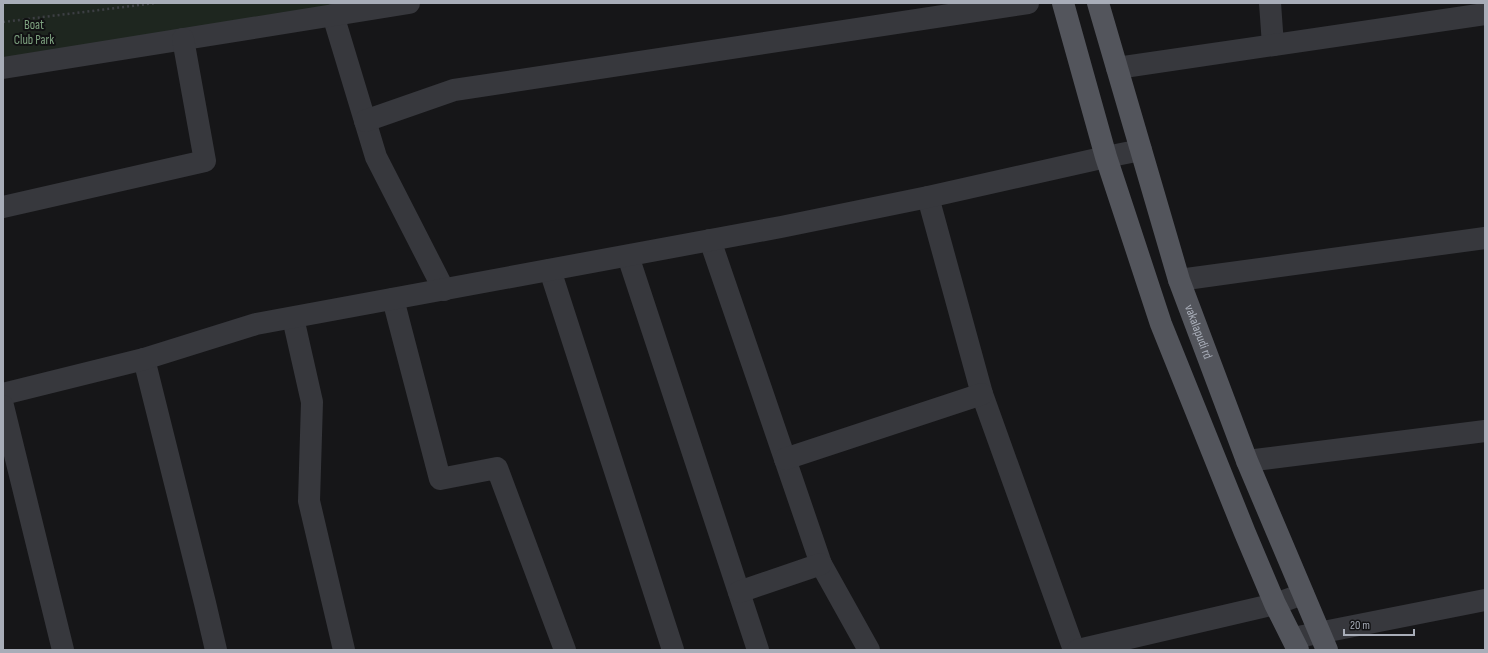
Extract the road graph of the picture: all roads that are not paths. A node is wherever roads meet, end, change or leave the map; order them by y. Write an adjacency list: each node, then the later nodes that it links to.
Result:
1 (409, 3): 7 (street)
2 (1028, 3): 12 (street)
3 (1063, 3): 14 (main road)
4 (1098, 3): 11 (main road, vakalapudi rd)
5 (1270, 3): 9 (street)
6 (1485, 14): 9 (street)
7 (332, 15): 8 (street); 12 (street)
8 (183, 39): 10 (street); 16 (street)
9 (1273, 45): 11 (street)
10 (3, 68)
11 (1117, 68): 13 (main road, vakalapudi rd)
12 (365, 121): 22 (street)
13 (1141, 150): 14 (street); 21 (main road, vakalapudi rd)
14 (1106, 157): 15 (street); 36 (main road)
15 (928, 197): 18 (street); 27 (street)
16 (3, 207)
17 (1485, 238): 21 (street)
18 (710, 240): 19 (street); 30 (street)
19 (628, 256): 20 (street); 33 (street)
20 (550, 270): 22 (street); 44 (street)
21 (1179, 280): 31 (main road, vakalapudi rd)
22 (444, 290): 23 (street)
23 (393, 299): 24 (street); 43 (street)
24 (293, 318): 25 (street); 42 (street)
25 (144, 359): 26 (street); 41 (street)
26 (3, 394)
27 (982, 394): 30 (street); 47 (street)
28 (3, 406): 40 (street)
29 (1485, 431): 31 (street)
30 (785, 459): 32 (street)
31 (1247, 461): 34 (main road, vakalapudi rd)
32 (821, 564): 33 (street); 46 (street)
33 (739, 592): 45 (street)
34 (1303, 594): 36 (street); 37 (main road, vakalapudi rd)
35 (1485, 600): 37 (street)
36 (1275, 604): 38 (main road); 39 (street)
37 (1323, 641): 38 (street)
38 (1295, 644)
39 (1116, 646): 48 (street)
40 (62, 650)
41 (216, 650)
42 (344, 650)
43 (565, 650)
44 (673, 650)
45 (758, 650)
46 (869, 650)
47 (1074, 650)
48 (1078, 650)

